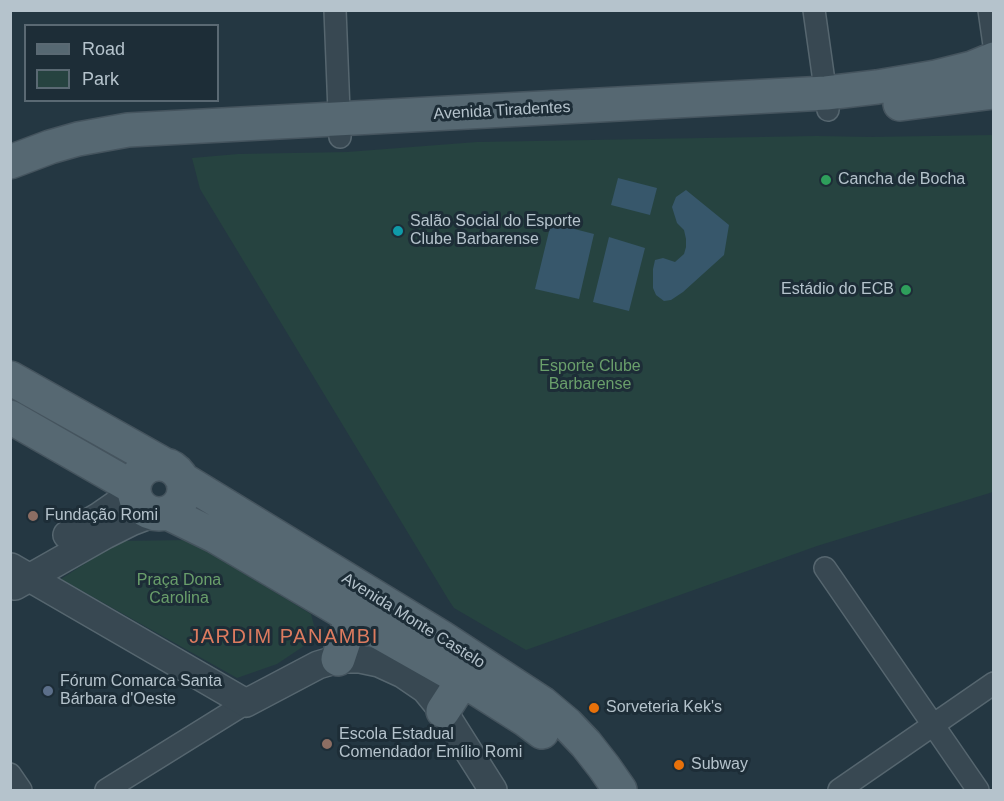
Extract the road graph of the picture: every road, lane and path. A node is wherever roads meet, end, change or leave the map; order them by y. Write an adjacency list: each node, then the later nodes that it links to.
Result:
1 (335, 10): 8 (street)
2 (814, 10): 7 (street)
3 (989, 10): 4 (street)
4 (993, 45)
5 (993, 59): 7 (main road, Avenida Tiradentes)
6 (993, 92): 7 (main road, Avenida Tiradentes)
7 (827, 102): 8 (main road, Avenida Tiradentes)
8 (340, 128): 9 (main road, Avenida Tiradentes); 10 (main road, Avenida Tiradentes)
9 (10, 162)
10 (10, 181)
11 (10, 378): 13 (main road, Avenida Monte Castelo)
12 (10, 417): 14 (main road, Avenida Monte Castelo)
13 (173, 472): 14 (main road); 14 (main road); 29 (main road, Avenida Monte Castelo)
14 (147, 502): 16 (street); 17 (main road, Avenida Monte Castelo)
15 (825, 568): 23 (street)
16 (15, 575): 21 (street)
17 (352, 617): 18 (main road); 19 (main road, Avenida Monte Castelo)
18 (338, 659): 21 (street); 22 (street)
19 (463, 680): 22 (main road); 28 (main road, Avenida Monte Castelo)
20 (993, 683): 23 (street)
21 (246, 703): 26 (street)
22 (443, 711): 27 (street)
23 (933, 725): 30 (street); 31 (street)
24 (10, 774): 25 (street)
25 (21, 790)
26 (106, 790)
27 (493, 790)
28 (596, 790)
29 (620, 790)
30 (838, 790)
31 (978, 790)

